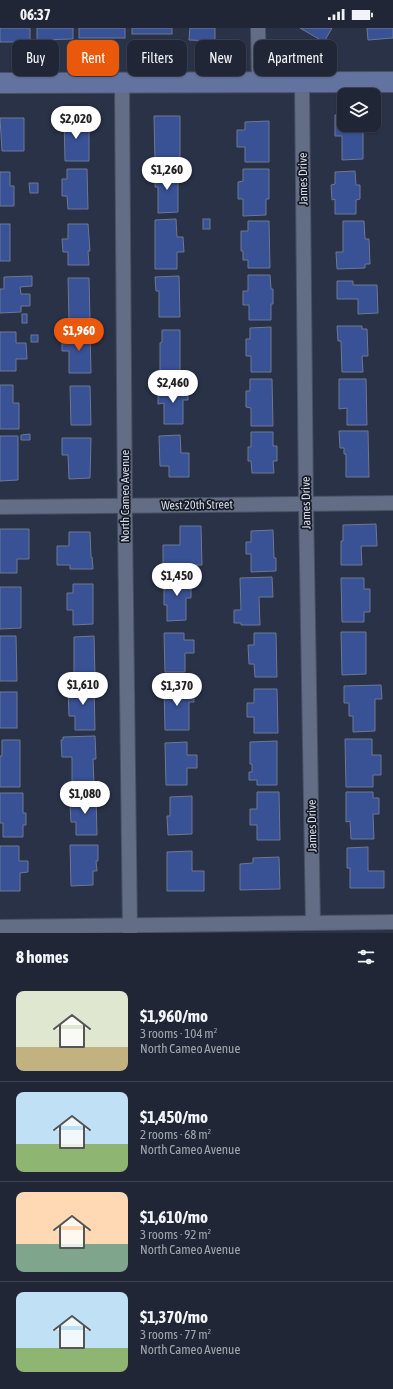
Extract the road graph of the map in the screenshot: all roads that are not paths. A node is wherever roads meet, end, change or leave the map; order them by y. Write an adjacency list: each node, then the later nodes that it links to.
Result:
1 (258, 28): 2 (street)
2 (259, 82): 3 (street); 6 (street)
3 (302, 82): 4 (street); 8 (street, James Drive)
4 (393, 82)
5 (0, 83): 6 (street)
6 (122, 83): 9 (street, North Cameo Avenue)
7 (393, 503): 8 (street, West 20th Street)
8 (306, 504): 9 (street, West 20th Street); 12 (street, James Drive)
9 (125, 506): 10 (street, West 20th Street); 14 (street, North Cameo Avenue)
10 (0, 507)
11 (393, 922): 12 (street)
12 (319, 926): 14 (street)
13 (0, 927): 14 (street)
14 (130, 929)

